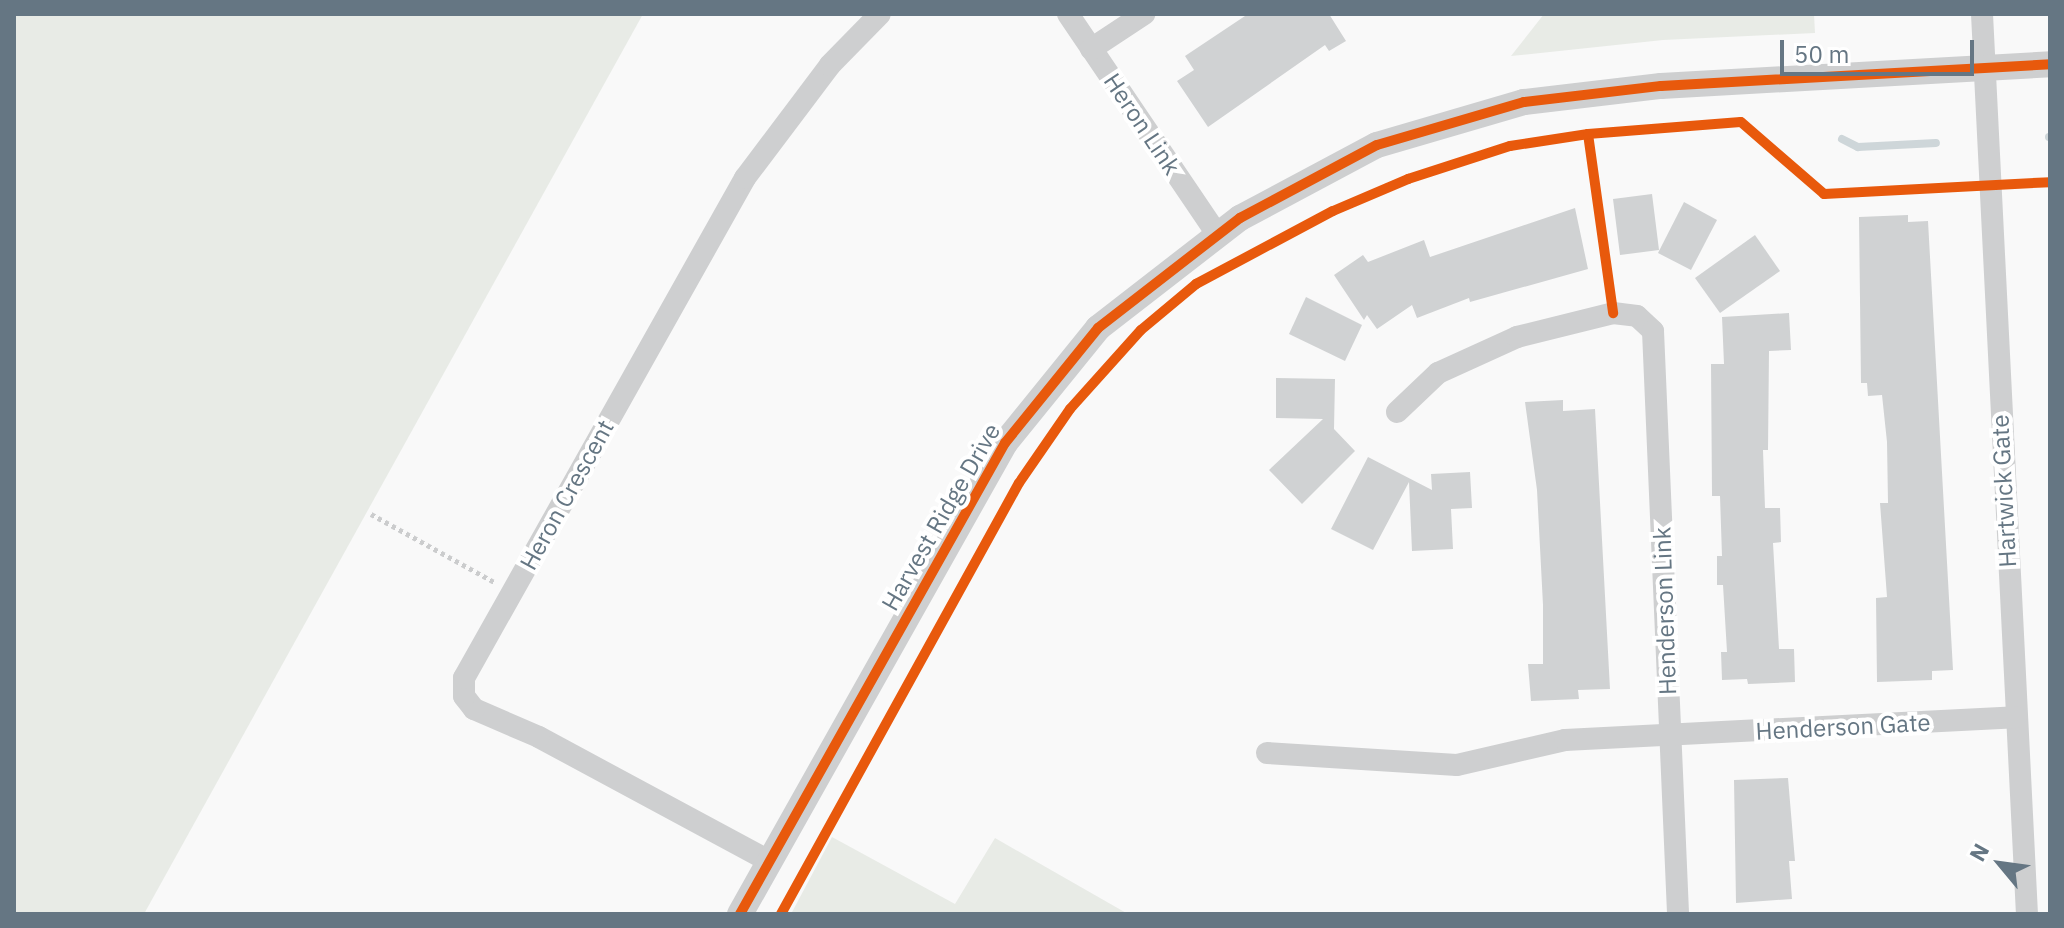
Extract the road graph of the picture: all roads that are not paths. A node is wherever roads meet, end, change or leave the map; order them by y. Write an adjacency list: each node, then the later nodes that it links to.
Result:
1 (880, 14): 13 (street, Heron Crescent)
2 (1068, 14): 5 (street, Heron Link)
3 (1144, 14): 5 (street)
4 (1982, 14): 7 (street, Hartwick Gate)
5 (1091, 49): 8 (street, Heron Link)
6 (2050, 64): 7 (street, Harvest Ridge Drive)
7 (1983, 68): 8 (street, Harvest Ridge Drive); 10 (street, Hartwick Gate)
8 (1216, 233): 13 (street, Harvest Ridge Drive)
9 (1397, 412): 11 (street, Henderson Link)
10 (2015, 717): 11 (street, Henderson Gate); 16 (street, Hartwick Gate)
11 (1670, 733): 12 (street, Henderson Gate); 15 (street, Henderson Link)
12 (1267, 753)
13 (769, 861): 14 (street, Harvest Ridge Drive)
14 (740, 914)
15 (1678, 914)
16 (2027, 914)

